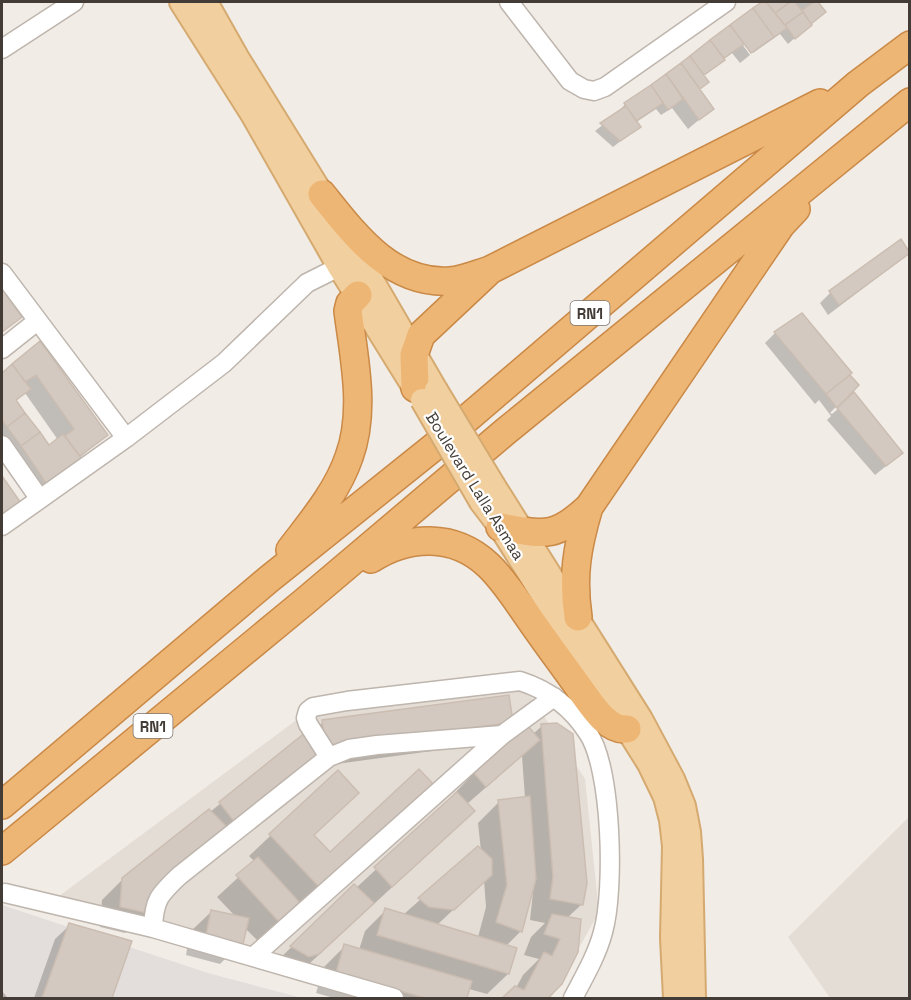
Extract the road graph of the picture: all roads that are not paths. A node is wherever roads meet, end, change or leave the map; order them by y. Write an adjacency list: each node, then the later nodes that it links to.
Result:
1 (74, 2): 6 (street)
2 (181, 2): 13 (main road, Boulevard Lalla Asmaa)
3 (206, 2): 12 (main road, Boulevard Lalla Asmaa)
4 (509, 2): 5 (street)
5 (726, 2)
6 (50, 9): 8 (street)
7 (909, 45): 9 (highway, RN1)
8 (2, 49)
9 (858, 84): 14 (highway); 27 (highway, RN1)
10 (909, 102): 11 (highway, RN1)
11 (866, 136): 24 (highway); 28 (highway, RN1)
12 (322, 194): 14 (highway); 16 (main road, Boulevard Lalla Asmaa)
13 (339, 267): 16 (main road, Boulevard Lalla Asmaa); 21 (street)
14 (490, 270): 19 (highway)
15 (2, 273): 17 (street)
16 (366, 289): 19 (main road, Boulevard Lalla Asmaa); 20 (main road, Boulevard Lalla Asmaa); 27 (highway)
17 (36, 322): 18 (street); 21 (street)
18 (2, 349)
19 (414, 355): 20 (highway)
20 (424, 392): 26 (main road, Boulevard Lalla Asmaa, bridge)
21 (126, 438): 23 (street)
22 (2, 444): 23 (street)
23 (39, 498): 25 (street)
24 (589, 507): 26 (highway); 29 (highway)
25 (2, 526)
26 (512, 529): 29 (main road, Boulevard Lalla Asmaa); 31 (main road, Boulevard Lalla Asmaa)
27 (269, 579): 34 (highway, RN1)
28 (304, 602): 31 (highway); 35 (highway, RN1)
29 (578, 617): 44 (main road, Boulevard Lalla Asmaa)
30 (554, 697): 32 (street); 33 (street); 41 (street)
31 (627, 729): 38 (main road, Boulevard Lalla Asmaa)
32 (502, 735): 33 (street); 39 (street)
33 (329, 757): 37 (street)
34 (2, 805)
35 (2, 851)
36 (5, 893): 37 (street)
37 (153, 928): 39 (street)
38 (672, 938): 42 (main road); 43 (main road, Boulevard Lalla Asmaa)
39 (254, 956): 40 (street)
40 (394, 999)
41 (573, 999)
42 (662, 999)
43 (675, 999)
44 (694, 999)

